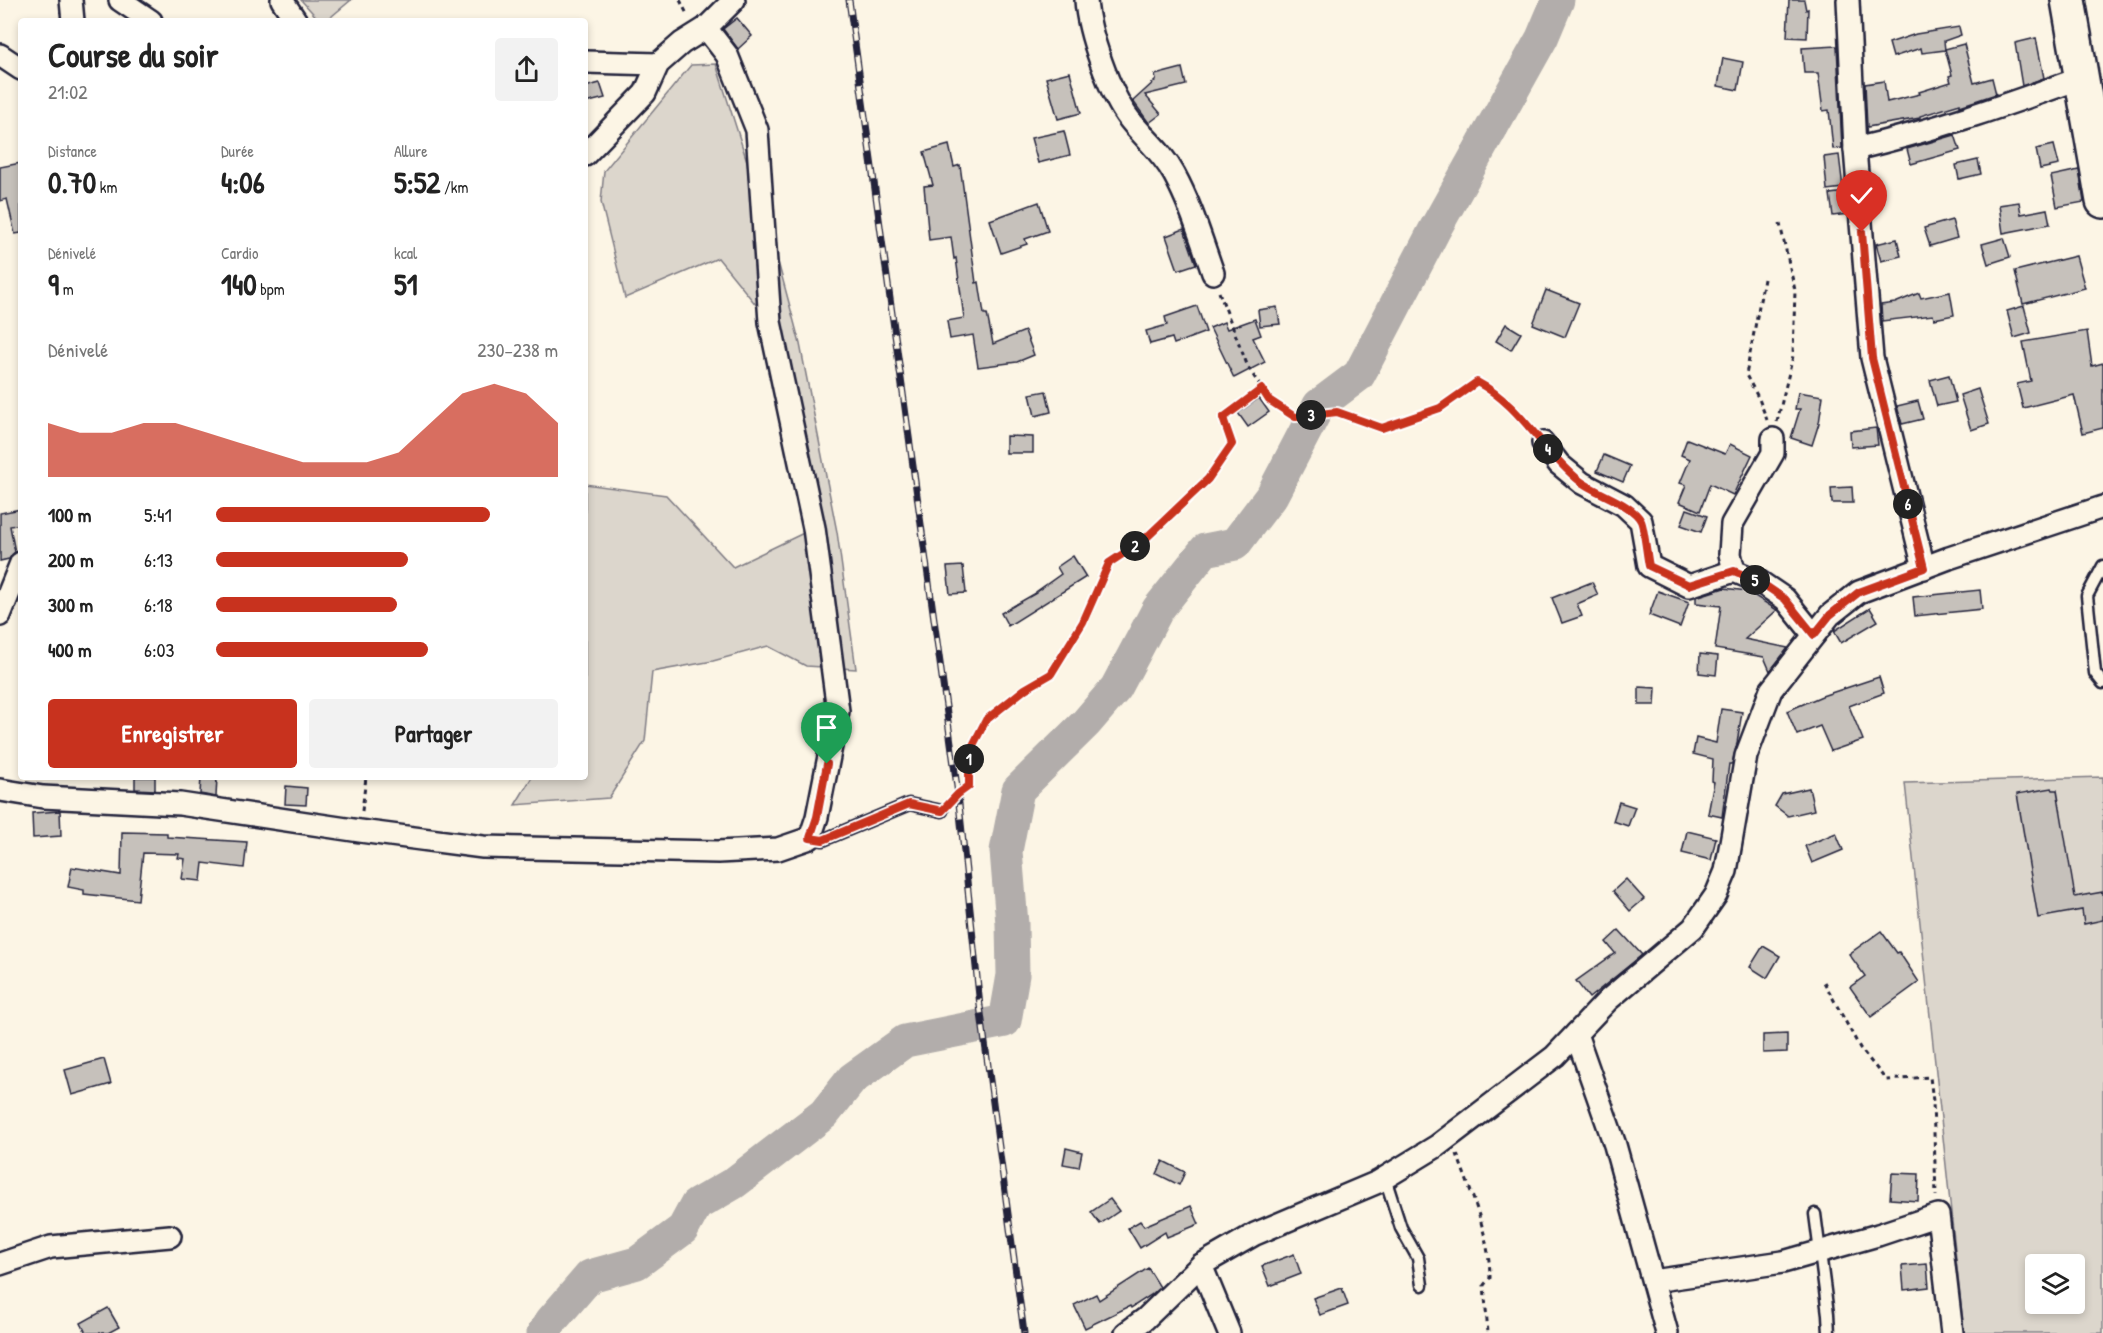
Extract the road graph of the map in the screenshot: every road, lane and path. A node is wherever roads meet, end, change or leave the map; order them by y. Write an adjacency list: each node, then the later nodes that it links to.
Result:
1 (70, 0): 8 (street)
2 (120, 0): 9 (street)
3 (282, 0): 10 (street)
4 (734, 0): 11 (street)
5 (1086, 0): 21 (street)
6 (1848, 0): 17 (street)
7 (2068, 0): 16 (main road)
8 (73, 18)
9 (147, 18)
10 (294, 18)
11 (706, 28): 14 (street); 38 (street)
12 (0, 55): 15 (street)
13 (588, 62): 14 (street)
14 (658, 64): 18 (street)
15 (18, 67)
16 (2081, 78): 17 (street); 19 (main road)
17 (1855, 149): 28 (street)
18 (588, 152)
19 (2103, 201)
20 (1780, 224): 24 (path)
21 (1213, 273): 23 (path)
22 (1764, 279): 24 (path)
23 (1262, 389): 25 (path); 36 (path)
24 (1773, 439): 30 (street)
25 (1544, 443): 30 (street)
26 (2103, 507): 28 (street)
27 (2103, 566): 33 (lane)
28 (1924, 568): 32 (street)
29 (18, 570): 31 (street)
30 (1734, 571): 32 (street)
31 (0, 615)
32 (1814, 635): 40 (street)
33 (2103, 683)
34 (366, 780): 37 (path)
35 (0, 790): 37 (street)
36 (942, 811): 38 (lane)
37 (360, 831): 38 (street)
38 (810, 838)
39 (1824, 982): 44 (path)
40 (1576, 1034): 41 (street); 49 (street)
41 (1450, 1136): 42 (street); 53 (path)
42 (1385, 1178): 48 (street); 50 (lane)
43 (1815, 1214): 46 (lane)
44 (1936, 1215): 46 (street); 56 (street)
45 (170, 1236): 47 (street)
46 (1820, 1252): 49 (street); 55 (lane)
47 (0, 1264)
48 (1201, 1265): 51 (street); 52 (street)
49 (1653, 1281): 54 (street)
50 (1422, 1285)
51 (1126, 1333)
52 (1229, 1333)
53 (1488, 1333)
54 (1667, 1333)
55 (1829, 1333)
56 (1952, 1333)

